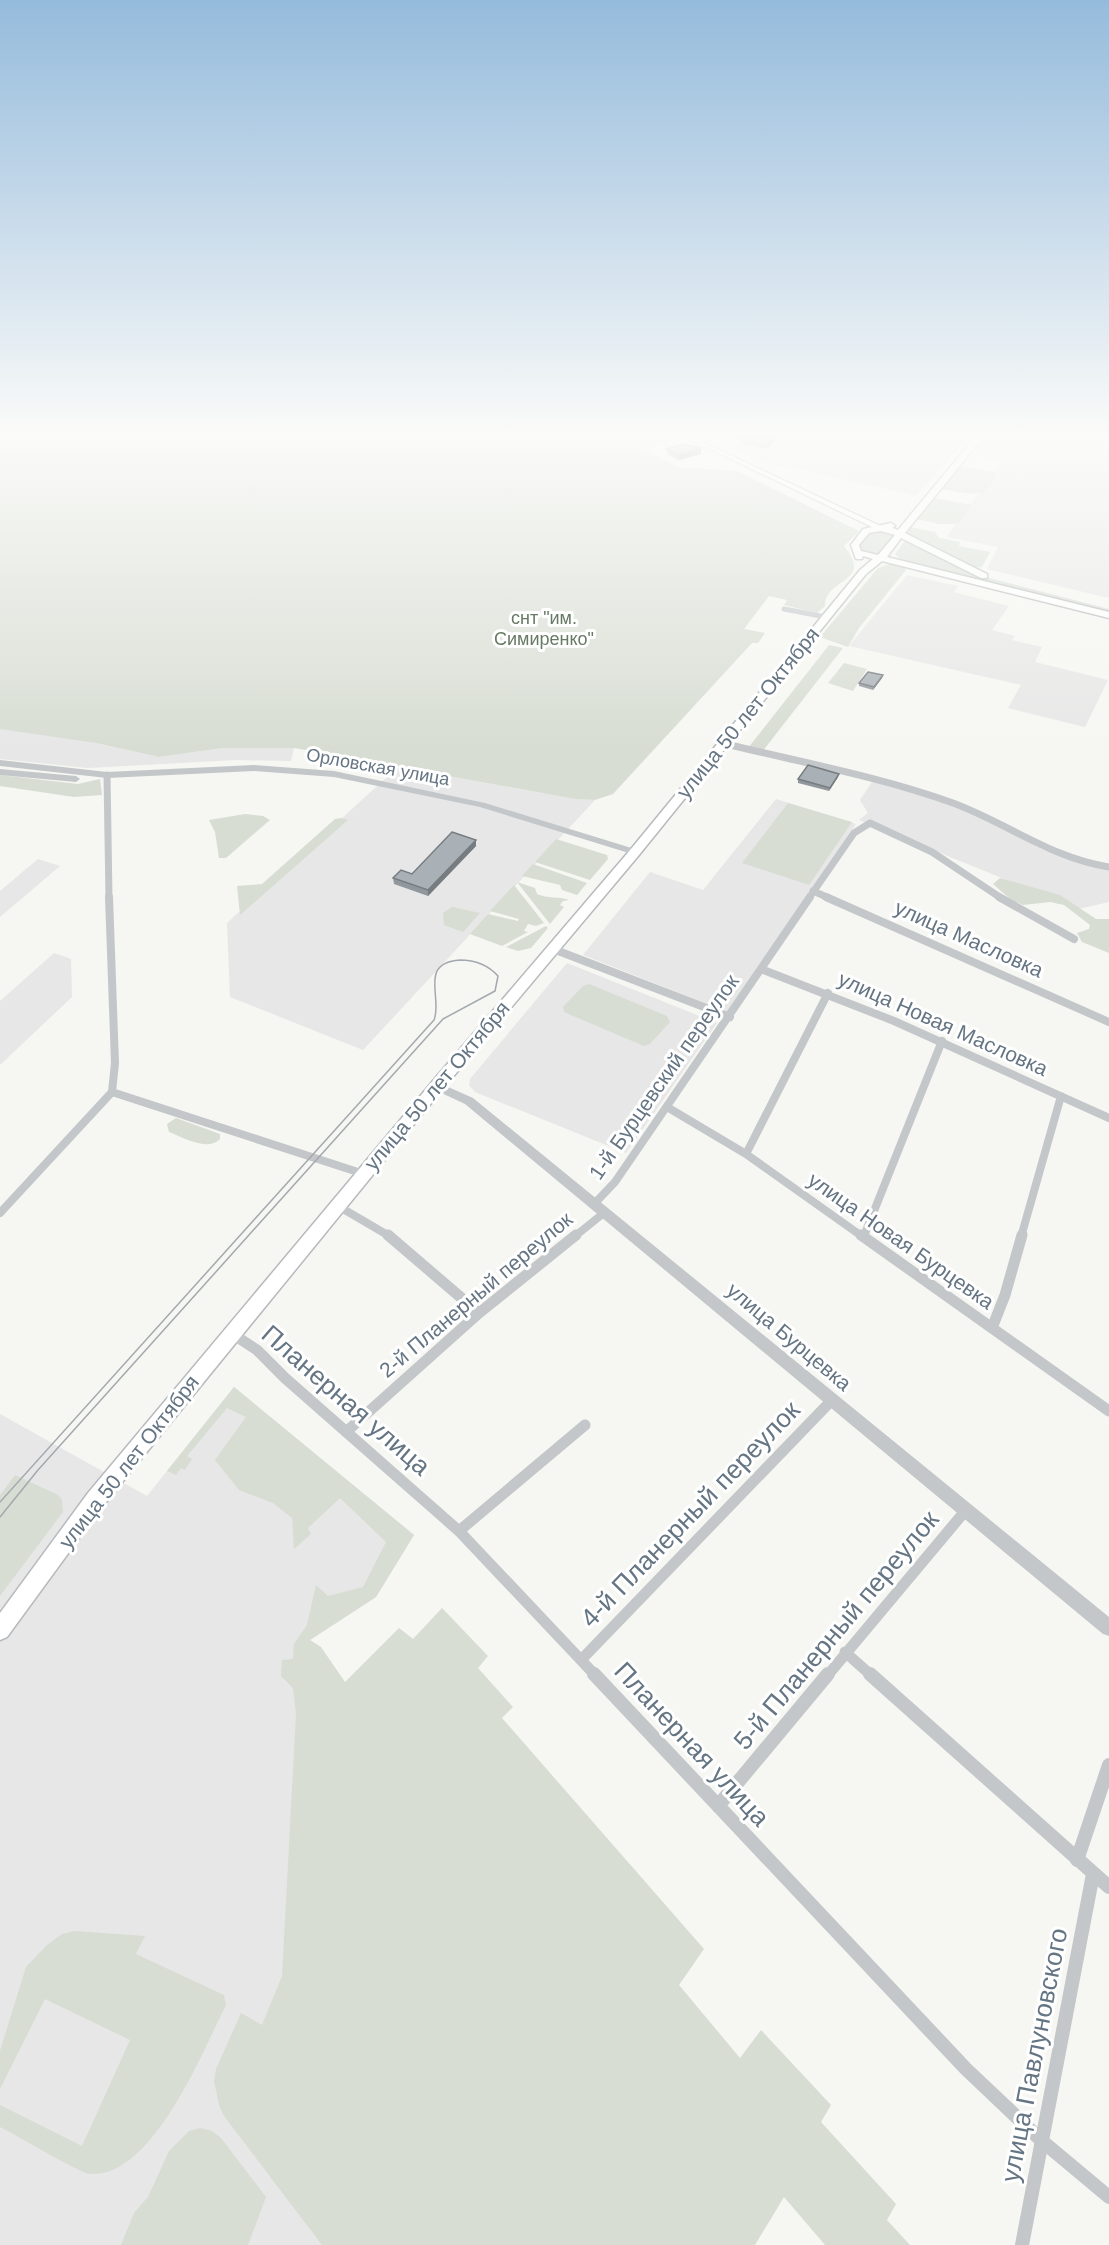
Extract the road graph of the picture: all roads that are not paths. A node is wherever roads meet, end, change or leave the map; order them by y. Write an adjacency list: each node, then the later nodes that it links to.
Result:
1 (858, 541): 4 (main road)
2 (896, 541): 5 (main road, улица 50 лет Октября)
3 (910, 541): 7 (main road)
4 (856, 552): 5 (main road); 6 (main road)
5 (884, 556): 6 (main road, улица 50 лет Октября); 9 (main road)
6 (863, 572): 10 (main road, улица 50 лет Октября)
7 (1109, 608)
8 (784, 609): 10 (street)
9 (1109, 615)
10 (826, 617): 11 (main road, улица 50 лет Октября)
11 (722, 743): 15 (main road, улица 50 лет Октября); 16 (street)
12 (0, 763): 14 (street, Орловская улица)
13 (0, 772): 14 (street, Орловская улица)
14 (107, 776): 15 (street, Орловская улица); 26 (street)
15 (635, 852): 19 (main road, улица 50 лет Октября)
16 (1109, 867)
17 (813, 891): 18 (street, 1-й Бурцевский переулок); 20 (street, 1-й Бурцевский переулок); 23 (street, улица Масловка)
18 (1074, 939)
19 (553, 949): 22 (street); 25 (main road, улица 50 лет Октября)
20 (761, 969): 21 (street, улица Новая Масловка); 22 (street, 1-й Бурцевский переулок)
21 (828, 993): 24 (street, улица Новая Масловка); 30 (street)
22 (730, 1017): 28 (street, 1-й Бурцевский переулок)
23 (1109, 1022)
24 (942, 1041): 27 (street, улица Новая Масловка); 35 (street)
25 (437, 1086): 31 (main road, улица 50 лет Октября); 33 (street, улица Бурцевка)
26 (112, 1092): 31 (street); 34 (street)
27 (1061, 1096): 29 (street, улица Новая Масловка); 37 (street)
28 (667, 1107): 30 (street, улица Новая Бурцевка); 33 (street, 1-й Бурцевский переулок)
29 (1109, 1118)
30 (746, 1154): 35 (street, улица Новая Бурцевка)
31 (364, 1174): 32 (main road, улица 50 лет Октября)
32 (338, 1206): 36 (street); 38 (main road, улица 50 лет Октября)
33 (600, 1208): 36 (street, 2-й Планерный переулок); 39 (street, улица Бурцевка)
34 (0, 1213)
35 (864, 1236): 37 (street, улица Новая Бурцевка)
36 (479, 1313): 42 (street, 2-й Планерный переулок)
37 (992, 1328): 40 (street, улица Новая Бурцевка)
38 (231, 1333): 42 (street, Планерная улица); 46 (main road, улица 50 лет Октября)
39 (832, 1400): 43 (street, улица Бурцевка); 48 (street, 4-й Планерный переулок)
40 (1109, 1410)
41 (585, 1425): 44 (street)
42 (346, 1432): 44 (street, Планерная улица)
43 (966, 1510): 45 (street, улица Бурцевка); 47 (street, 5-й Планерный переулок)
44 (459, 1531): 48 (street, Планерная улица)
45 (1109, 1628)
46 (0, 1630)
47 (844, 1652): 50 (street, 5-й Планерный переулок); 51 (street)
48 (581, 1660): 50 (street, Планерная улица)
49 (1109, 1765): 51 (street)
50 (718, 1806): 54 (street, Планерная улица)
51 (1077, 1860): 52 (street)
52 (1093, 1874): 53 (street); 54 (street, улица Павлуновского)
53 (1109, 1887)
54 (1042, 2141): 55 (street, Планерная улица); 56 (street, улица Павлуновского)
55 (1109, 2197)
56 (1022, 2245)

